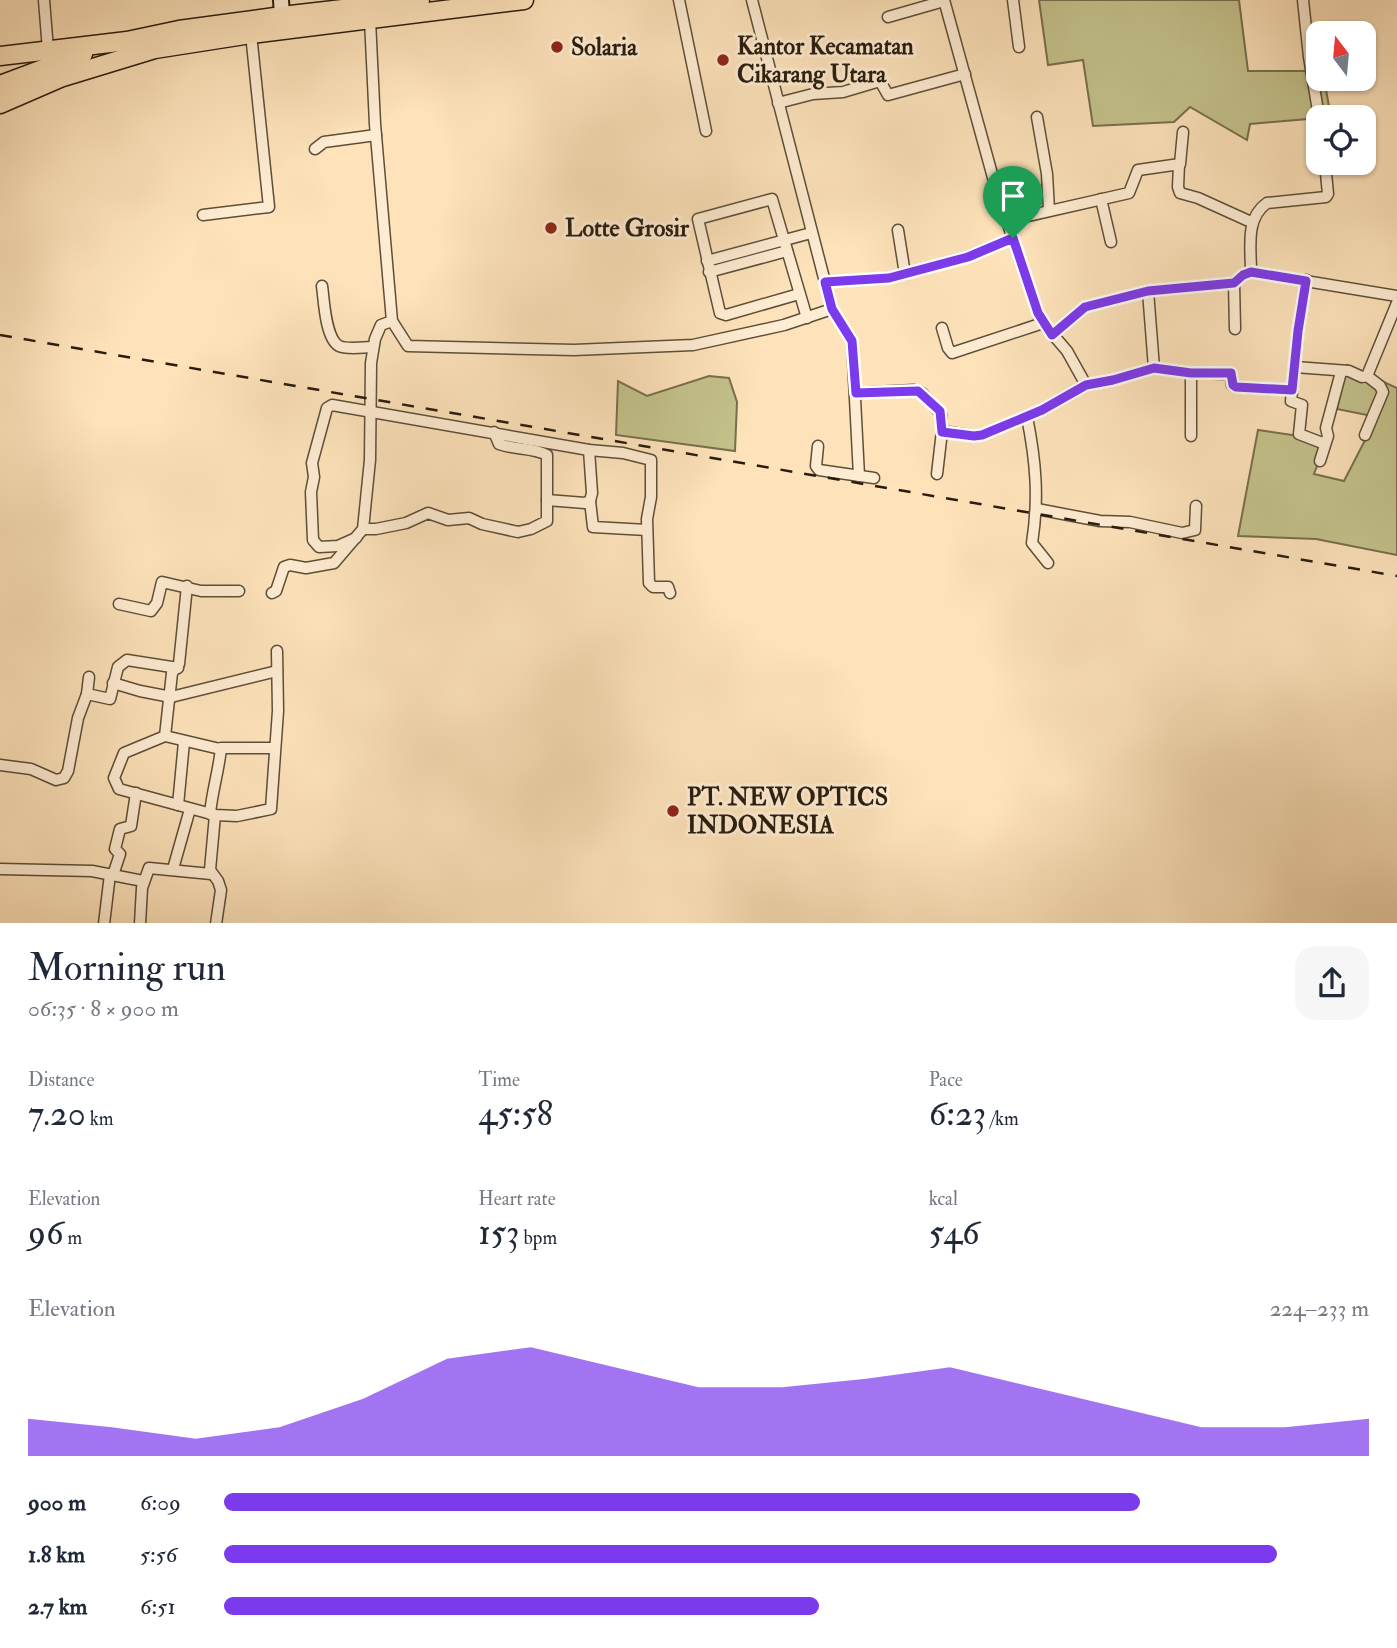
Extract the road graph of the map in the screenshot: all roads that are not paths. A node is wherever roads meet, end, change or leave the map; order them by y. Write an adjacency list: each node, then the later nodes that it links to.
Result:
1 (44, 0): 15 (street)
2 (420, 0): 9 (highway)
3 (524, 0): 11 (highway)
4 (679, 0): 23 (street)
5 (752, 0): 19 (street)
6 (1013, 0): 13 (street)
7 (1303, 0): 21 (street)
8 (944, 1): 10 (street); 17 (street)
9 (282, 8): 14 (highway)
10 (888, 17)
11 (370, 20): 12 (highway); 25 (street)
12 (251, 34): 14 (highway); 31 (street)
13 (1018, 47)
14 (125, 49): 15 (highway); 18 (highway); 20 (highway)
15 (48, 50): 16 (highway)
16 (0, 56)
17 (965, 74): 19 (street); 32 (street)
18 (0, 85)
19 (778, 103): 35 (street)
20 (0, 104)
21 (1317, 105)
22 (1037, 117): 30 (street)
23 (706, 131)
24 (1183, 132): 27 (street)
25 (376, 135): 26 (street); 52 (street)
26 (316, 149)
27 (1180, 164): 29 (street); 33 (street)
28 (1326, 175): 33 (street)
29 (1101, 199): 30 (street); 37 (street)
30 (1049, 210): 32 (street)
31 (203, 215)
32 (1006, 221): 36 (street)
33 (1251, 222): 40 (street)
34 (898, 230): 41 (street)
35 (811, 233): 38 (street); 43 (street)
36 (1013, 238): 41 (street); 53 (street)
37 (1111, 242)
38 (785, 246): 39 (street); 39 (street); 47 (street)
39 (708, 266): 47 (street)
40 (1251, 272): 42 (street); 44 (street)
41 (905, 274): 43 (street)
42 (1306, 281): 48 (street); 58 (street)
43 (825, 282): 50 (street)
44 (1234, 283): 46 (street); 55 (street)
45 (322, 286): 57 (street)
46 (1148, 291): 56 (street); 59 (street)
47 (799, 294): 51 (street)
48 (1397, 296)
49 (1397, 303): 62 (street)
50 (832, 309): 51 (street); 65 (street)
51 (807, 318): 52 (street)
52 (392, 321): 57 (street)
53 (1043, 323): 54 (street); 56 (street)
54 (942, 328)
55 (1236, 330)
56 (1052, 335): 63 (street)
57 (373, 347): 66 (street)
58 (1295, 367): 60 (street); 64 (street)
59 (1154, 368): 61 (street); 63 (street)
60 (1341, 372): 62 (street); 72 (street)
61 (1191, 373): 64 (street); 71 (street)
62 (1367, 376): 70 (street)
63 (1086, 385): 67 (street)
64 (1292, 390): 72 (street)
65 (856, 393): 69 (street); 77 (street)
66 (369, 410): 68 (street); 83 (street); 85 (street)
67 (1027, 417): 69 (street); 82 (street)
68 (494, 432): 74 (street); 79 (street)
69 (942, 432): 76 (street)
70 (1365, 435)
71 (1191, 436)
72 (1325, 444): 75 (street)
73 (818, 446): 77 (street)
74 (589, 450): 80 (street); 84 (street)
75 (1321, 461)
76 (937, 474)
77 (859, 476): 78 (street)
78 (874, 478)
79 (547, 500): 80 (street); 83 (street)
80 (590, 501): 84 (street)
81 (1196, 506): 82 (street)
82 (1037, 509): 86 (street)
83 (363, 529): 85 (street)
84 (647, 530): 90 (street)
85 (356, 538): 89 (street)
86 (1048, 563)
87 (187, 586): 88 (street); 91 (street); 93 (street)
88 (239, 591)
89 (272, 593)
90 (670, 593)
91 (119, 604)
92 (277, 651): 94 (street)
93 (178, 668): 96 (street); 98 (street)
94 (277, 671): 98 (street); 101 (street)
95 (89, 677): 97 (street)
96 (113, 683): 97 (street); 98 (street)
97 (87, 694): 103 (street)
98 (170, 697): 99 (street)
99 (165, 736): 100 (street); 104 (street)
100 (184, 742): 102 (street); 105 (street)
101 (274, 748): 102 (street); 107 (street)
102 (220, 749): 107 (street)
103 (0, 765)
104 (136, 793): 105 (street); 110 (street)
105 (178, 805): 106 (street)
106 (191, 809): 107 (street); 109 (street)
107 (213, 815): 111 (street)
108 (0, 869): 110 (street)
109 (173, 869): 111 (street); 112 (street)
110 (112, 874): 112 (street); 113 (street)
111 (211, 874): 115 (street)
112 (143, 881): 114 (street)
113 (104, 923)
114 (140, 923)
115 (216, 923)

